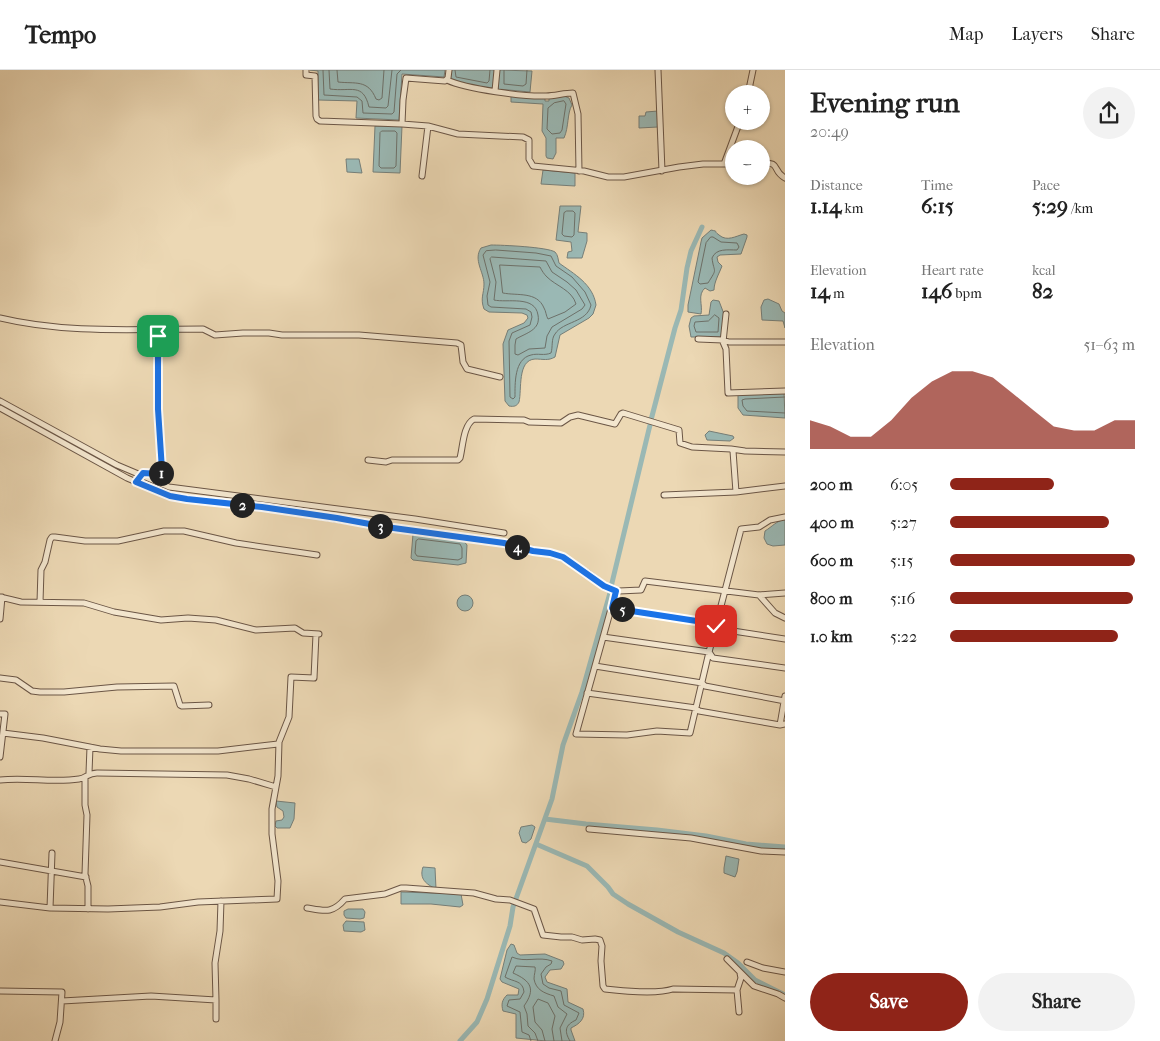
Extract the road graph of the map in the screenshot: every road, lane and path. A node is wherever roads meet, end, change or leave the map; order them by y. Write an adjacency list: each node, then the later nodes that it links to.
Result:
1 (306, 70): 9 (street)
2 (449, 70): 6 (street)
3 (497, 70): 8 (street)
4 (658, 70): 15 (street)
5 (753, 70): 7 (street)
6 (447, 80): 8 (street); 9 (street)
7 (750, 85)
8 (495, 91): 14 (street)
9 (402, 124): 10 (street)
10 (428, 126): 14 (street); 16 (street)
11 (737, 130): 13 (street)
12 (770, 163): 17 (street)
13 (724, 164): 15 (street)
14 (579, 171): 15 (street)
15 (662, 171)
16 (422, 176)
17 (785, 178)
18 (726, 314): 22 (street)
19 (0, 318): 20 (street)
20 (158, 329): 24 (street); 31 (street)
21 (698, 339): 22 (street)
22 (724, 340): 23 (street); 25 (street)
23 (785, 342)
24 (500, 377)
25 (785, 391)
26 (0, 401): 31 (street)
27 (0, 408): 32 (street)
28 (730, 449): 29 (street); 30 (street); 34 (street)
29 (785, 452)
30 (368, 460)
31 (140, 475): 32 (street); 37 (street)
32 (136, 482): 40 (street)
33 (785, 486): 34 (street)
34 (736, 492): 35 (street)
35 (664, 495)
36 (785, 517): 39 (street)
37 (504, 534)
38 (317, 555): 44 (street)
39 (726, 590): 40 (street); 42 (street); 48 (street)
40 (616, 591): 45 (street)
41 (785, 593): 42 (street)
42 (759, 595): 46 (street)
43 (1, 597): 44 (street); 47 (street)
44 (40, 602): 63 (street)
45 (612, 608): 48 (street); 49 (street)
46 (785, 618)
47 (0, 619)
48 (716, 624): 50 (street); 51 (street)
49 (603, 637): 51 (street); 52 (street)
50 (785, 639)
51 (708, 652): 53 (street); 55 (street)
52 (595, 666): 55 (street); 56 (street)
53 (785, 668)
54 (0, 678): 58 (street)
55 (702, 683): 57 (street); 59 (street)
56 (587, 693): 59 (street); 59 (street)
57 (784, 699): 61 (street)
58 (209, 705)
59 (696, 708): 61 (street)
60 (0, 714): 62 (street)
61 (782, 725)
62 (3, 733): 64 (street); 65 (street)
63 (278, 744): 64 (street); 68 (street)
64 (90, 747): 66 (street)
65 (0, 757)
66 (87, 775): 67 (street); 68 (street); 74 (street)
67 (0, 780)
68 (276, 787): 75 (street)
69 (589, 829): 71 (street)
70 (52, 852): 73 (street)
71 (785, 852)
72 (0, 862): 73 (street)
73 (51, 872): 74 (street); 77 (street)
74 (86, 877): 79 (street)
75 (221, 901): 79 (street); 87 (street)
76 (0, 902): 77 (street)
77 (50, 908): 79 (street)
78 (307, 908): 84 (street)
79 (88, 909)
80 (727, 959): 83 (street)
81 (747, 962): 82 (street)
82 (785, 972)
83 (740, 973): 84 (street); 86 (street)
84 (737, 990): 89 (street)
85 (0, 991): 88 (street)
86 (785, 998)
87 (216, 1000): 88 (street); 90 (street)
88 (62, 1001): 91 (street)
89 (739, 1012)
90 (216, 1019)
91 (55, 1041)

